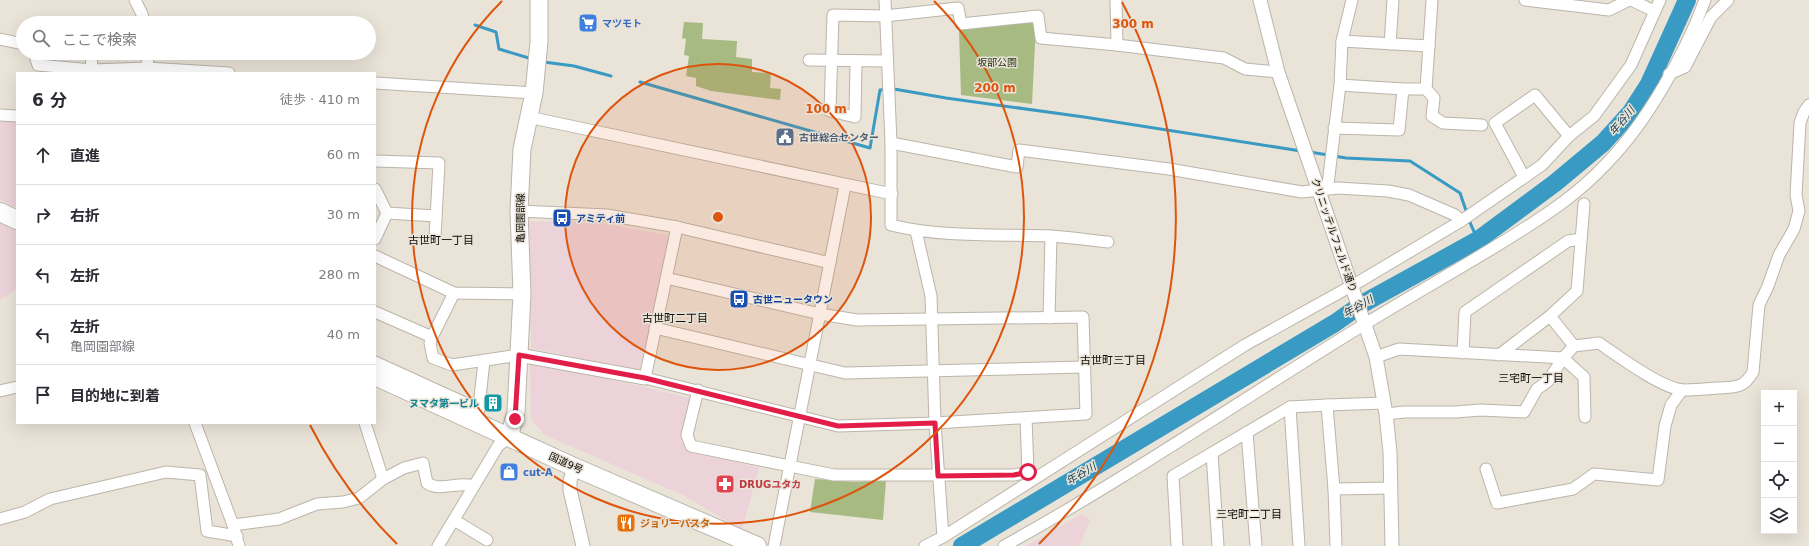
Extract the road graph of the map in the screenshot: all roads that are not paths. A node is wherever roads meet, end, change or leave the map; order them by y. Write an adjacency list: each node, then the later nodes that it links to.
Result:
1 (135, 0): 15 (street)
2 (539, 0): 39 (main road, 亀岡園部線)
3 (885, 0): 16 (street)
4 (1116, 0): 21 (street)
5 (1260, 0): 33 (street, クリニッテルフェルド通り)
6 (1352, 0): 18 (street)
7 (1393, 0): 20 (street)
8 (1432, 0): 22 (street)
9 (1525, 0): 10 (street)
10 (1630, 0): 14 (street)
11 (1660, 0): 14 (street)
12 (1705, 0): 34 (street)
13 (1728, 0): 34 (street)
14 (1654, 11): 46 (street)
15 (142, 16)
16 (885, 16): 21 (street); 27 (street); 29 (street)
17 (0, 39): 19 (street)
18 (1342, 41): 20 (street); 36 (street)
19 (16, 42)
20 (1390, 44): 22 (street)
21 (1117, 45): 33 (street)
22 (1429, 46): 37 (street)
23 (37, 60): 30 (street)
24 (92, 60): 30 (street)
25 (148, 60): 31 (street)
26 (809, 60): 27 (street)
27 (832, 61): 28 (street); 28 (street)
28 (856, 61): 29 (street)
29 (888, 61): 47 (street)
30 (92, 70): 31 (street)
31 (147, 70): 32 (street)
32 (202, 72)
33 (1278, 72): 52 (street, クリニッテルフェルド通り)
34 (1669, 74): 79 (street)
35 (376, 83): 39 (street)
36 (1340, 85): 38 (street); 45 (street)
37 (1426, 88): 38 (street); 44 (street)
38 (1403, 90): 45 (street)
39 (534, 93): 43 (main road, 亀岡園部線)
40 (1809, 105): 97 (street)
41 (0, 115): 42 (street)
42 (16, 116)
43 (528, 117): 50 (street); 55 (main road, 亀岡園部線)
44 (1482, 125)
45 (1334, 128): 52 (street)
46 (1569, 136): 49 (street); 49 (street)
47 (891, 143): 52 (street); 53 (street)
48 (376, 161): 58 (street)
49 (1524, 178): 60 (street)
50 (845, 186): 53 (street); 69 (street)
51 (376, 191): 57 (street)
52 (1320, 191): 60 (street); 71 (street, クリニッテルフェルド通り)
53 (892, 194): 62 (street)
54 (1584, 204): 66 (street)
55 (519, 210): 61 (street); 73 (main road, 亀岡園部線)
56 (0, 212): 59 (highway)
57 (387, 213): 58 (street); 64 (street)
58 (436, 216): 65 (street)
59 (16, 220)
60 (1461, 221): 71 (street)
61 (677, 227): 69 (street); 70 (street)
62 (916, 231): 63 (street); 78 (street)
63 (1050, 236): 67 (street); 77 (street)
64 (376, 237)
65 (435, 237)
66 (1581, 239): 76 (street); 83 (street)
67 (1108, 242)
68 (376, 256): 72 (street)
69 (830, 264): 75 (street)
70 (666, 278): 75 (street); 80 (street)
71 (1353, 290): 79 (street, クリニッテルフェルド通り); 123 (street)
72 (454, 293): 73 (street); 81 (street)
73 (522, 294): 84 (main road, 亀岡園部線)
74 (376, 312): 81 (street)
75 (820, 314): 78 (street); 90 (street)
76 (1550, 316): 82 (street); 85 (street)
77 (1049, 318): 78 (street); 91 (street)
78 (932, 319): 92 (street)
79 (1364, 321): 86 (street, クリニッテルフェルド通り); 131 (street)
80 (656, 328): 90 (street); 94 (street)
81 (432, 337): 88 (street)
82 (1574, 346): 87 (street); 97 (street)
83 (1463, 353): 85 (street); 86 (street)
84 (519, 355): 88 (street); 94 (street); 110 (main road, 亀岡園部線)
85 (1499, 355): 87 (street)
86 (1376, 357): 101 (street, クリニッテルフェルド通り)
87 (1563, 358): 101 (street); 103 (street)
88 (484, 361): 102 (street)
89 (376, 363): 102 (street)
90 (811, 366): 92 (street); 104 (street)
91 (1084, 367): 92 (street); 105 (street)
92 (933, 371): 106 (street)
93 (376, 376): 102 (highway, 国道9号)
94 (645, 378): 96 (street)
95 (16, 387): 98 (street)
96 (698, 390): 104 (street); 113 (street)
97 (1682, 390): 114 (street)
98 (0, 391)
99 (1327, 405): 100 (street); 101 (street); 119 (street)
100 (1290, 407): 109 (street); 135 (street)
101 (1385, 408): 118 (street, クリニッテルフェルド通り)
102 (478, 416): 110 (highway, 国道9号)
103 (1585, 417)
104 (801, 418): 106 (street); 113 (street)
105 (1026, 418): 106 (street); 115 (street)
106 (935, 423): 115 (street)
107 (195, 424): 122 (street)
108 (365, 424): 116 (street)
109 (1247, 432): 111 (street); 134 (street)
110 (509, 437): 112 (highway, 国道9号); 117 (street)
111 (1212, 453): 132 (street); 133 (street)
112 (574, 467): 127 (street); 128 (highway, 国道9号)
113 (791, 467): 115 (street); 129 (street)
114 (1486, 468)
115 (938, 476): 123 (street)
116 (383, 479): 117 (street); 122 (street)
117 (474, 486): 121 (street)
118 (1390, 488): 119 (street); 137 (street, クリニッテルフェルド通り)
119 (1334, 489): 136 (street)
120 (0, 519): 125 (street)
121 (454, 520): 124 (street); 126 (street)
122 (233, 525): 125 (street)
123 (943, 537): 130 (street)
124 (487, 540)
125 (238, 541)
126 (438, 546)
127 (583, 546)
128 (757, 546)
129 (774, 546)
130 (925, 546)
131 (1004, 546)
132 (1177, 546)
133 (1218, 546)
134 (1256, 546)
135 (1299, 546)
136 (1336, 546)
137 (1392, 546)

